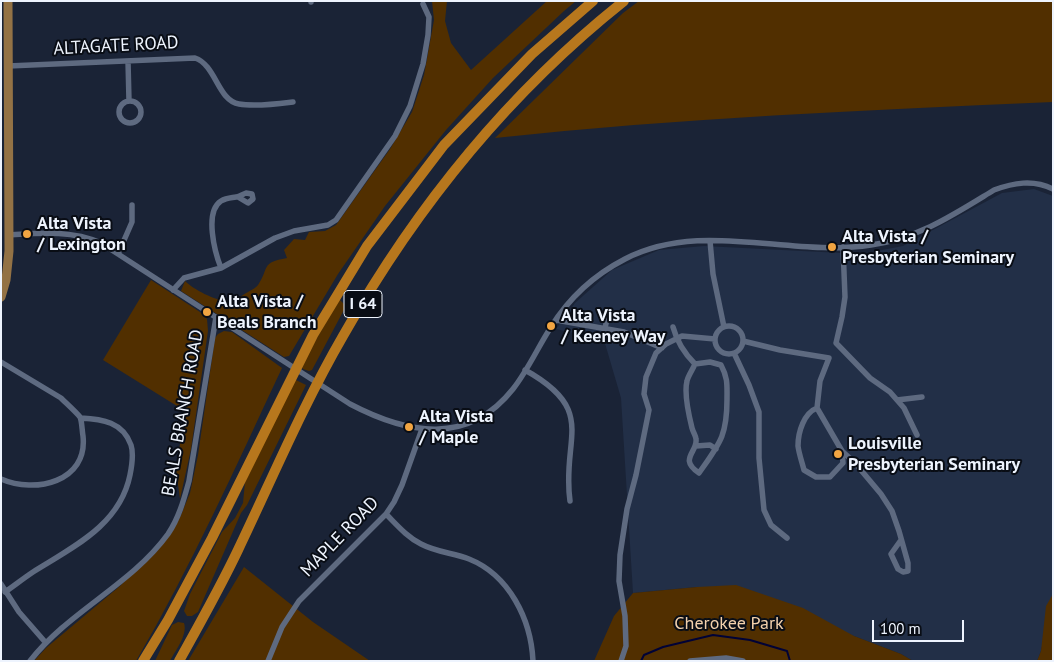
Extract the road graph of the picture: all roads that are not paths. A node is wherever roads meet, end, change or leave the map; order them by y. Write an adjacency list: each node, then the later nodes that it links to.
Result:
1 (8, 1): 6 (main road)
2 (593, 1): 51 (highway, I 64)
3 (624, 1): 52 (highway, I 64)
4 (423, 4): 16 (street)
5 (128, 61): 6 (street, ALTAGATE ROAD); 7 (street); 8 (street, ALTAGATE ROAD)
6 (8, 66): 12 (main road)
7 (129, 102)
8 (293, 102)
9 (1052, 187): 14 (street)
10 (238, 197): 16 (street)
11 (132, 205): 15 (street)
12 (9, 235): 15 (street); 18 (main road)
13 (710, 241): 14 (street); 21 (street); 23 (street)
14 (843, 247): 34 (street)
15 (118, 254): 17 (street)
16 (221, 268): 17 (street)
17 (173, 290): 20 (street)
18 (1, 297)
19 (608, 315): 24 (street)
20 (216, 317): 37 (street); 49 (street, BEALS BRANCH ROAD)
21 (556, 320): 24 (street); 32 (street)
22 (673, 327): 25 (street)
23 (724, 327): 26 (street); 27 (street)
24 (605, 328): 28 (street)
25 (676, 338): 26 (street); 28 (street); 31 (street)
26 (715, 339): 29 (street)
27 (743, 341): 29 (street); 35 (street)
28 (662, 348): 55 (street)
29 (734, 353): 45 (street)
30 (1, 362): 36 (street)
31 (695, 364): 39 (street); 40 (street)
32 (526, 370): 37 (street); 43 (street)
33 (922, 397): 34 (street)
34 (897, 400): 38 (street)
35 (817, 408): 41 (street); 41 (street)
36 (81, 418): 42 (street); 48 (street)
37 (422, 429): 44 (street, MAPLE ROAD)
38 (918, 435)
39 (696, 446): 40 (street); 40 (street)
40 (716, 449)
41 (842, 451): 46 (street)
42 (1, 479)
43 (570, 501)
44 (386, 514): 53 (street, MAPLE ROAD); 54 (street)
45 (786, 538)
46 (901, 540): 46 (street)
47 (1, 584): 48 (street)
48 (6, 592): 49 (street)
49 (46, 643): 50 (street, BEALS BRANCH ROAD)
50 (30, 661)
51 (143, 661)
52 (179, 661)
53 (268, 661)
54 (532, 661)
55 (621, 661)
56 (690, 661): 57 (street)
57 (743, 661)

